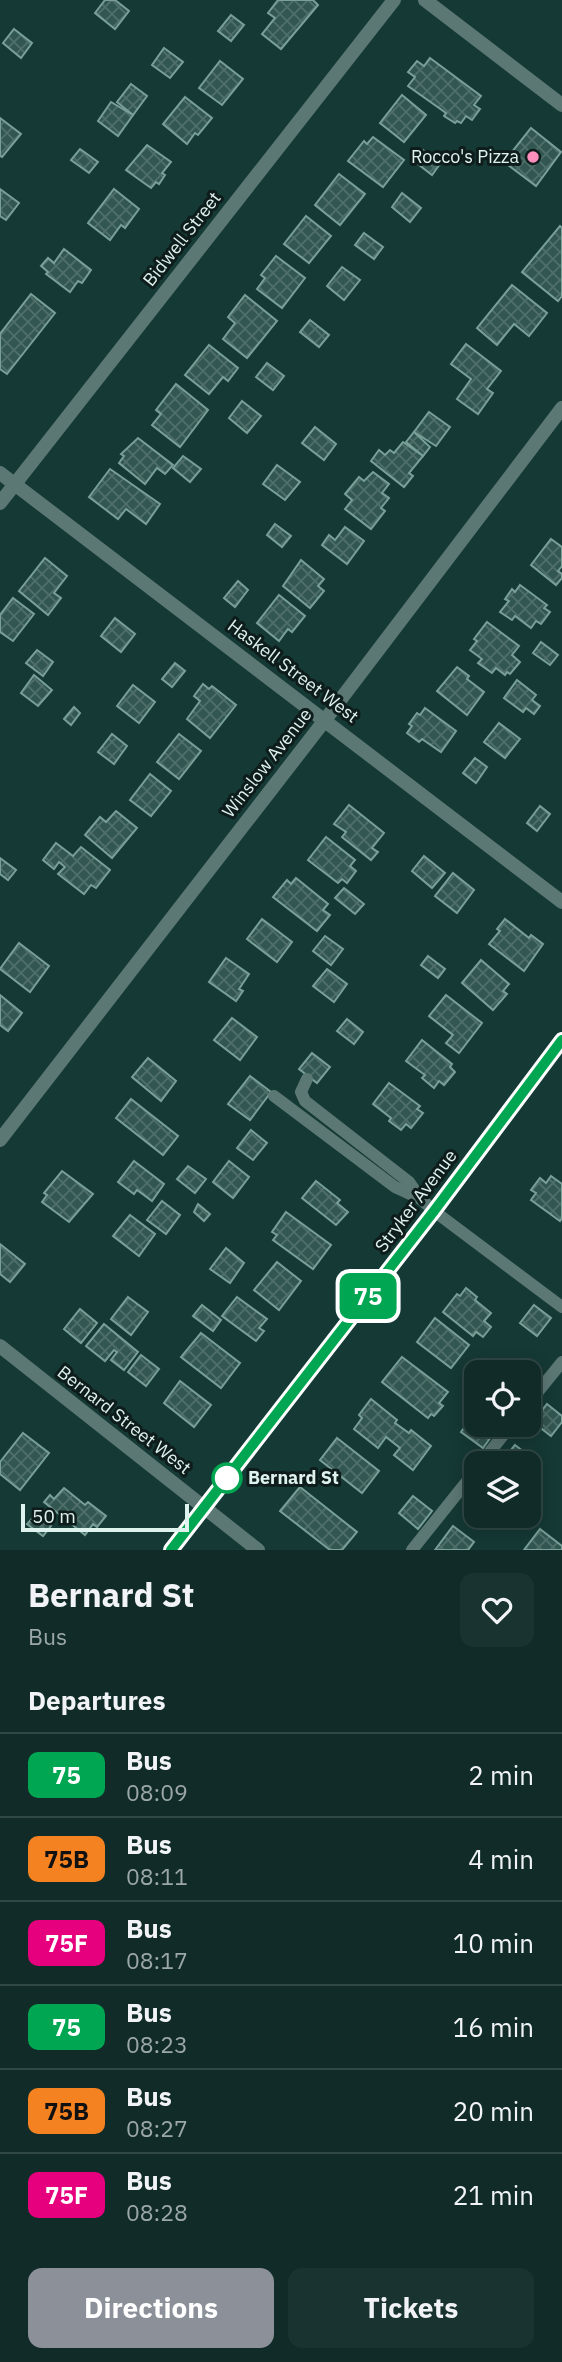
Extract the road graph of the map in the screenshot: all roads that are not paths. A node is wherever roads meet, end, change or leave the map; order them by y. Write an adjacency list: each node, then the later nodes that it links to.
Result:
1 (394, 0): 6 (street, Bidwell Street)
2 (425, 0): 3 (street)
3 (562, 105)
4 (562, 408): 8 (street, Winslow Avenue)
5 (0, 473): 6 (street, Haskell Street West)
6 (15, 484): 7 (street, Bidwell Street); 8 (street, Haskell Street West)
7 (0, 503)
8 (325, 720): 9 (street, Haskell Street West); 13 (street, Winslow Avenue)
9 (562, 902)
10 (562, 1040): 15 (street, Stryker Avenue)
11 (307, 1079): 14 (lane)
12 (274, 1096): 14 (lane)
13 (0, 1140)
14 (421, 1199): 15 (lane)
15 (434, 1211): 16 (lane); 23 (street, Stryker Avenue)
16 (562, 1307)
17 (0, 1346): 23 (street, Bernard Street West)
18 (562, 1362): 19 (lane)
19 (541, 1388)
20 (502, 1437): 21 (lane)
21 (491, 1451)
22 (464, 1485): 26 (lane)
23 (204, 1507): 24 (street, Stryker Avenue); 25 (street, Bernard Street West)
24 (171, 1550)
25 (258, 1550)
26 (412, 1550)

